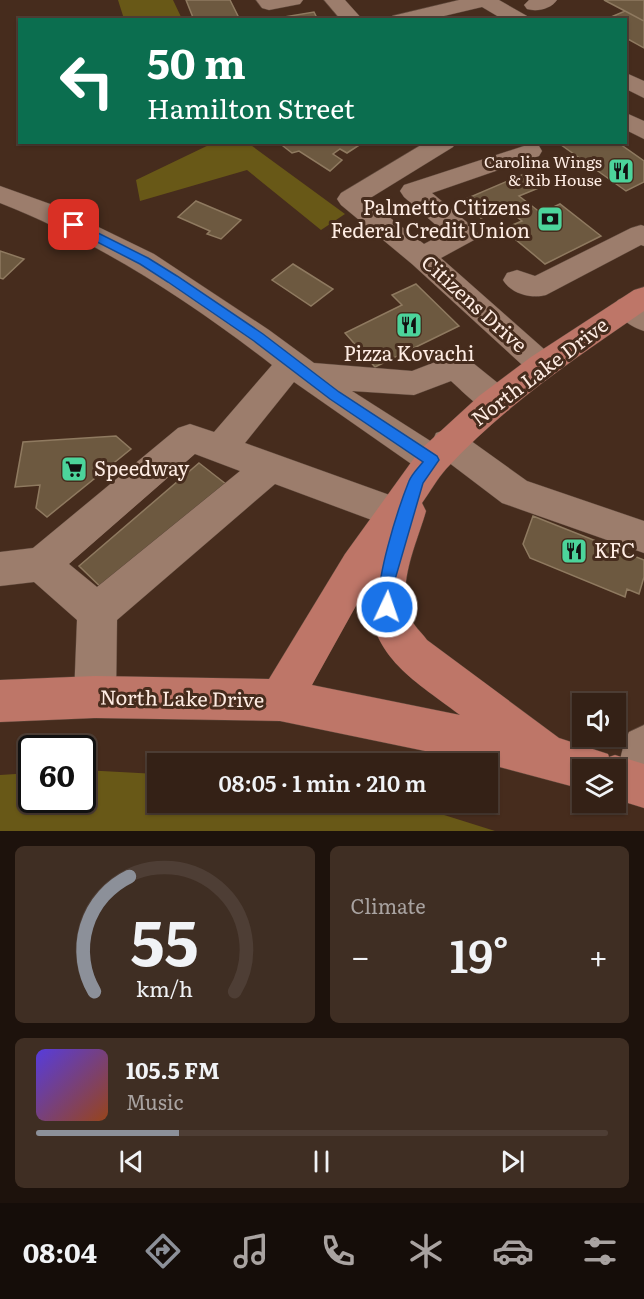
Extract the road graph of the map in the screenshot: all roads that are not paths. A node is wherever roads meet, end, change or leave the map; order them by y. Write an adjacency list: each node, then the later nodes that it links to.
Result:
1 (266, 0): 2 (street)
2 (293, 0)
3 (334, 0): 6 (street)
4 (484, 0): 5 (street); 8 (street)
5 (438, 5): 7 (street)
6 (351, 18)
7 (404, 18)
8 (516, 18)
9 (634, 72): 10 (street)
10 (644, 91)
11 (627, 121): 12 (street)
12 (644, 132)
13 (441, 144): 17 (street, Citizens Drive)
14 (530, 151): 17 (street)
15 (0, 194): 21 (street)
16 (642, 235): 18 (street)
17 (422, 257): 20 (street, Citizens Drive)
18 (517, 280)
19 (639, 308): 20 (main road, North Lake Drive)
20 (542, 364): 22 (main road, North Lake Drive)
21 (300, 369): 22 (street); 23 (street); 24 (street)
22 (497, 401): 24 (main road, North Lake Drive)
23 (220, 449): 25 (street); 28 (street)
24 (432, 461): 26 (main road, North Lake Drive); 27 (street); 34 (main road)
25 (270, 467): 26 (street); 30 (street)
26 (396, 513): 33 (main road, North Lake Drive)
27 (644, 537)
28 (41, 564): 29 (street); 30 (street)
29 (0, 569)
30 (97, 612): 31 (street)
31 (95, 697): 32 (main road, North Lake Drive); 33 (main road, North Lake Drive)
32 (0, 700)
33 (280, 700): 34 (main road)
34 (572, 764)

